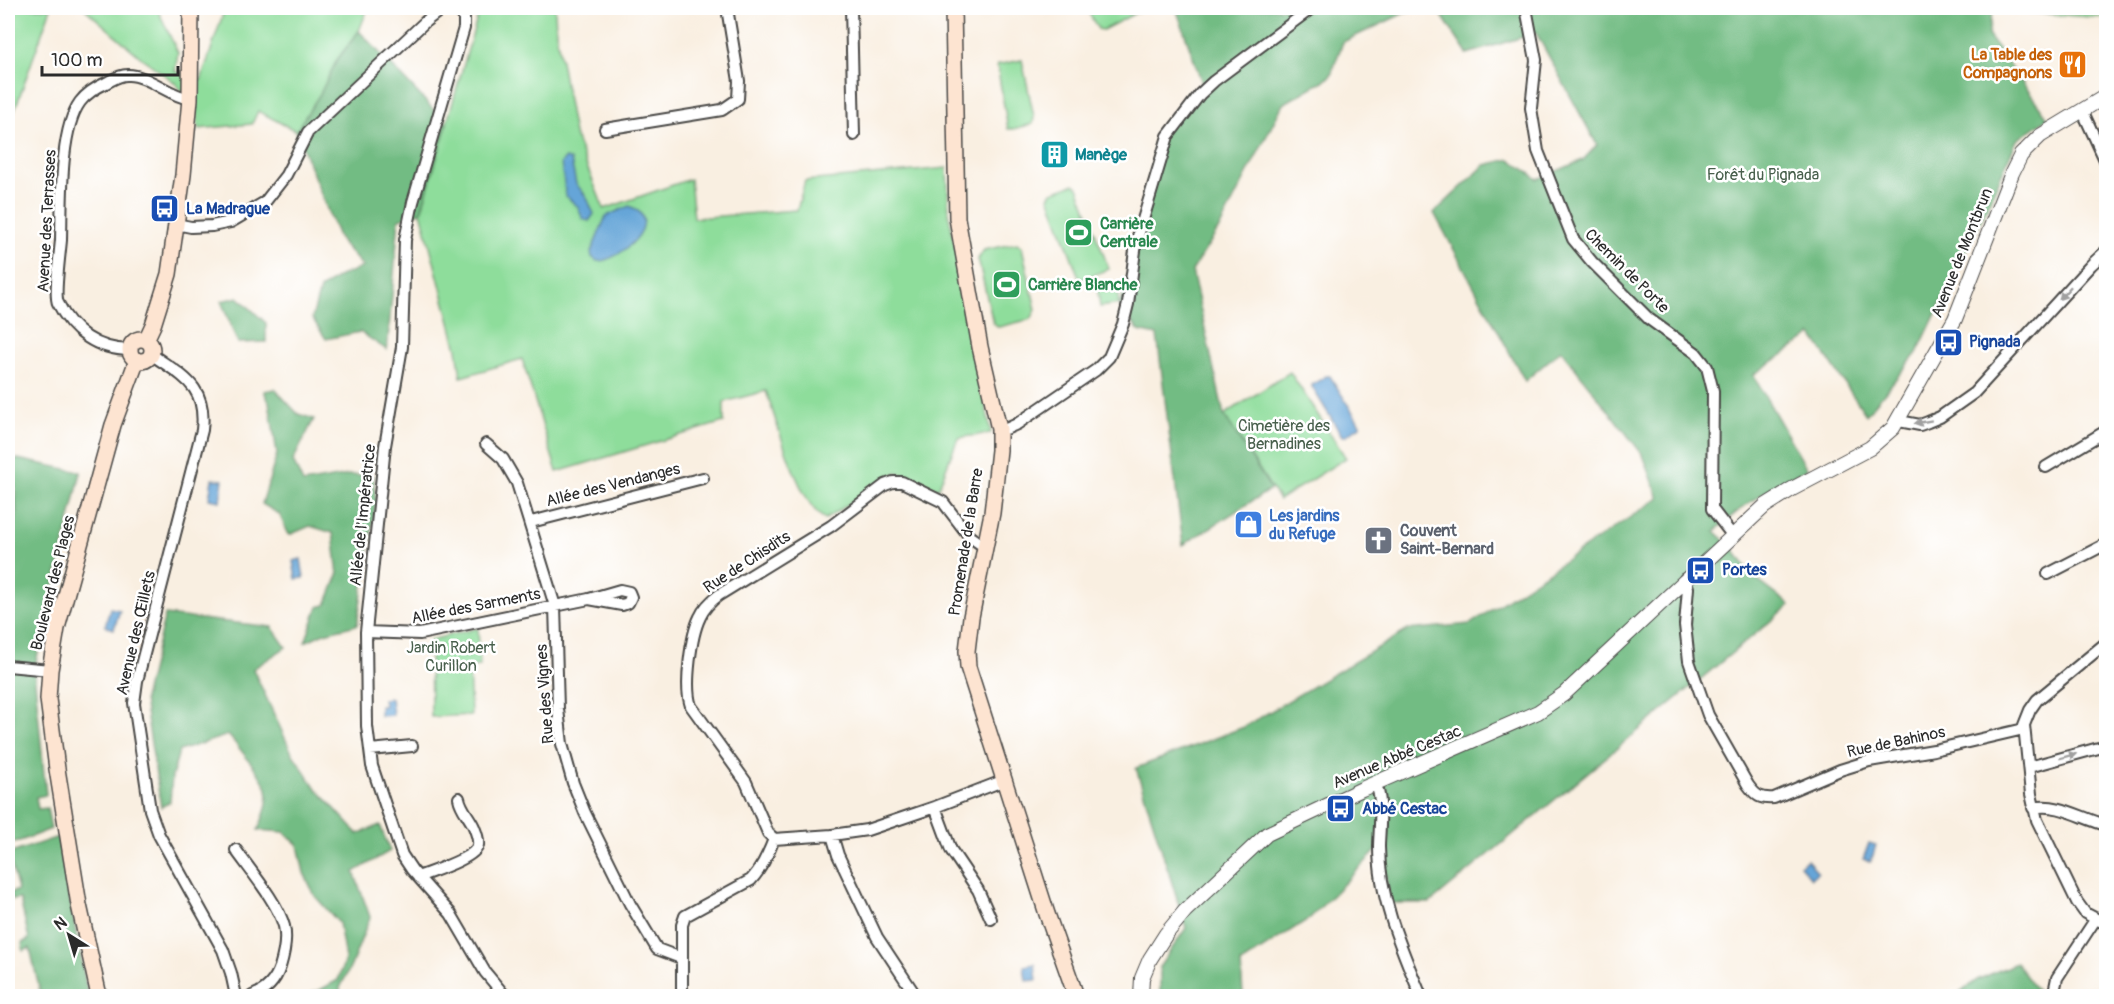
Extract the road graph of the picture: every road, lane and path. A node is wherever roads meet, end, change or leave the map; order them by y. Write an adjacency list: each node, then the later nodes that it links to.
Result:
1 (191, 8): 10 (main road, Boulevard des Plages)
2 (443, 8): 15 (street)
3 (458, 8): 33 (street, Allée de l'Impératrice)
4 (727, 8): 12 (street)
5 (851, 8): 13 (street)
6 (953, 8): 19 (main road, Promenade de la Barre)
7 (1312, 8): 19 (street)
8 (1526, 8): 25 (street, Chemin de Porte)
9 (2106, 96): 11 (street, Avenue de Montbrun)
10 (190, 99): 15 (main road, Boulevard des Plages); 17 (street, Avenue des Terrasses)
11 (2082, 110): 14 (street); 18 (street, Avenue de Montbrun)
12 (604, 129)
13 (854, 135)
14 (2106, 162)
15 (176, 224): 17 (main road, Boulevard des Plages)
16 (2106, 252): 18 (street, one-way to 18)
17 (141, 351): 36 (main road, Boulevard des Plages); 57 (street, Avenue des Œillets)
18 (1899, 421): 25 (street, Avenue de Montbrun)
19 (999, 429): 27 (main road, Promenade de la Barre)
20 (2106, 431): 22 (street)
21 (486, 444): 24 (street, Rue des Vignes)
22 (2046, 467)
23 (703, 478): 24 (street, Allée des Vendanges)
24 (531, 522): 32 (street, Rue des Vignes)
25 (1732, 536): 28 (street, Avenue de Montbrun)
26 (2106, 544): 29 (street)
27 (986, 548): 42 (main road, Promenade de la Barre); 49 (street, Rue de Chisdits)
28 (1696, 568): 30 (street, Avenue Abbé Cestac)
29 (2048, 574)
30 (1685, 579): 37 (street, Rue de Bahinos); 43 (street, Avenue Abbé Cestac)
31 (589, 599): 32 (street, Allée des Sarments)
32 (555, 606): 33 (street, Allée des Sarments); 55 (street, Rue des Vignes)
33 (366, 632): 40 (street, Allée de l'Impératrice)
34 (2106, 643): 37 (street)
35 (8, 666): 36 (street)
36 (50, 670): 56 (main road, Boulevard des Plages)
37 (2024, 729): 41 (street)
38 (412, 746): 40 (street)
39 (2106, 746): 41 (street, one-way to 39)
40 (370, 750): 51 (street, Allée de l'Impératrice)
41 (2029, 767): 46 (street)
42 (1005, 780): 45 (street); 62 (main road, Promenade de la Barre)
43 (1375, 784): 63 (street, Avenue Abbé Cestac); 64 (street)
44 (459, 798): 51 (street)
45 (935, 807): 48 (street); 52 (street)
46 (2033, 808): 47 (street); 53 (street)
47 (2106, 825)
48 (832, 835): 49 (street); 61 (street)
49 (774, 839): 55 (street)
50 (236, 850): 58 (street)
51 (418, 877): 59 (street, Allée de l'Impératrice)
52 (991, 919)
53 (2095, 920): 54 (street); 65 (street)
54 (2106, 924)
55 (681, 958): 60 (street)
56 (99, 996)
57 (236, 996)
58 (252, 996)
59 (505, 996)
60 (682, 996)
61 (916, 996)
62 (1076, 996)
63 (1141, 996)
64 (1421, 996)
65 (2055, 996)

